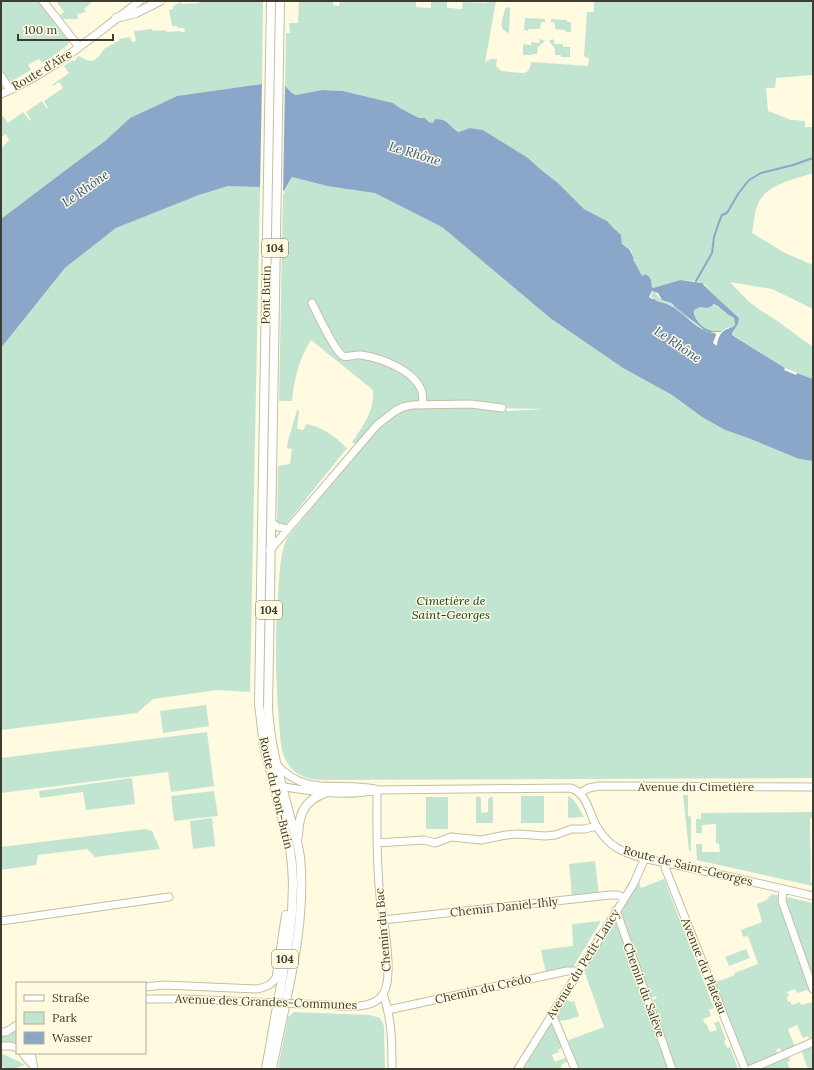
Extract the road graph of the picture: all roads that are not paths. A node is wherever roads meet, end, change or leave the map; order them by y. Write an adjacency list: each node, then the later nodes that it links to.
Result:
1 (43, 1): 8 (street)
2 (140, 1): 6 (street, Route d'Aïre)
3 (160, 1): 6 (main road)
4 (271, 1): 7 (main road, 104)
5 (280, 1): 7 (main road, 104)
6 (116, 18): 8 (street, Route d'Aïre)
7 (275, 29): 15 (main road, Pont Butin / 104)
8 (79, 47): 10 (street, Route d'Aïre)
9 (1, 76): 10 (street)
10 (10, 90): 11 (street, Route d'Aïre)
11 (1, 94)
12 (312, 302): 13 (street)
13 (423, 405): 14 (street); 17 (street)
14 (502, 408)
15 (267, 466): 16 (main road, Route du Pont-Butin / 104); 20 (main road, Route du Pont-Butin / 104)
16 (271, 522): 17 (street); 18 (main road, Route du Pont-Butin / 104)
17 (288, 529): 18 (street)
18 (270, 550): 19 (main road, Route du Pont-Butin / 104)
19 (276, 764): 21 (main road, Route du Pont-Butin / 104); 23 (street)
20 (272, 782): 21 (street); 29 (main road, Route du Pont-Butin / 104)
21 (282, 787): 24 (street); 27 (main road, Route du Pont-Butin / 104)
22 (813, 787): 25 (street, Avenue du Cimetière)
23 (377, 790): 24 (street); 25 (street); 28 (street, Chemin du Bac)
24 (325, 793): 27 (main road)
25 (580, 794): 26 (street, Route de Saint-Georges)
26 (596, 826): 28 (street); 30 (street, Route de Saint-Georges)
27 (298, 843): 56 (main road, Route du Pont-Butin / 104)
28 (376, 843): 37 (street, Chemin du Bac)
29 (290, 849): 40 (main road); 55 (main road, Route du Pont-Butin / 104)
30 (645, 858): 31 (street, Route de Saint-Georges); 35 (street, Avenue du Petit-Lancy)
31 (666, 863): 32 (street, Route de Saint-Georges); 61 (street, Avenue du Plateau)
32 (783, 889): 33 (street, Route de Saint-Georges); 42 (street)
33 (813, 896)
34 (170, 898): 38 (street)
35 (624, 898): 36 (street, Avenue du Petit-Lancy); 37 (street, Chemin Daniel-Ihly)
36 (616, 910): 39 (street, Avenue du Petit-Lancy); 60 (street, Chemin du Salève)
37 (383, 920): 43 (street, Chemin du Bac)
38 (1, 921)
39 (577, 973): 45 (street, Chemin du Crédo); 46 (street, Avenue du Petit-Lancy)
40 (277, 975): 41 (street, Avenue des Grandes-Communes)
41 (146, 987)
42 (813, 989)
43 (383, 994): 44 (street, Avenue des Grandes-Communes, bridge); 45 (street)
44 (146, 999)
45 (388, 1010): 57 (street)
46 (552, 1014): 58 (street, Avenue du Petit-Lancy); 59 (street)
47 (16, 1026): 48 (street)
48 (1, 1032)
49 (813, 1042): 62 (street)
50 (1, 1046): 51 (street)
51 (16, 1048)
52 (24, 1054): 54 (street)
53 (31, 1054): 54 (street)
54 (33, 1067)
55 (266, 1069)
56 (272, 1069)
57 (392, 1069)
58 (518, 1069)
59 (575, 1069)
60 (672, 1069)
61 (745, 1069)
62 (751, 1069)

